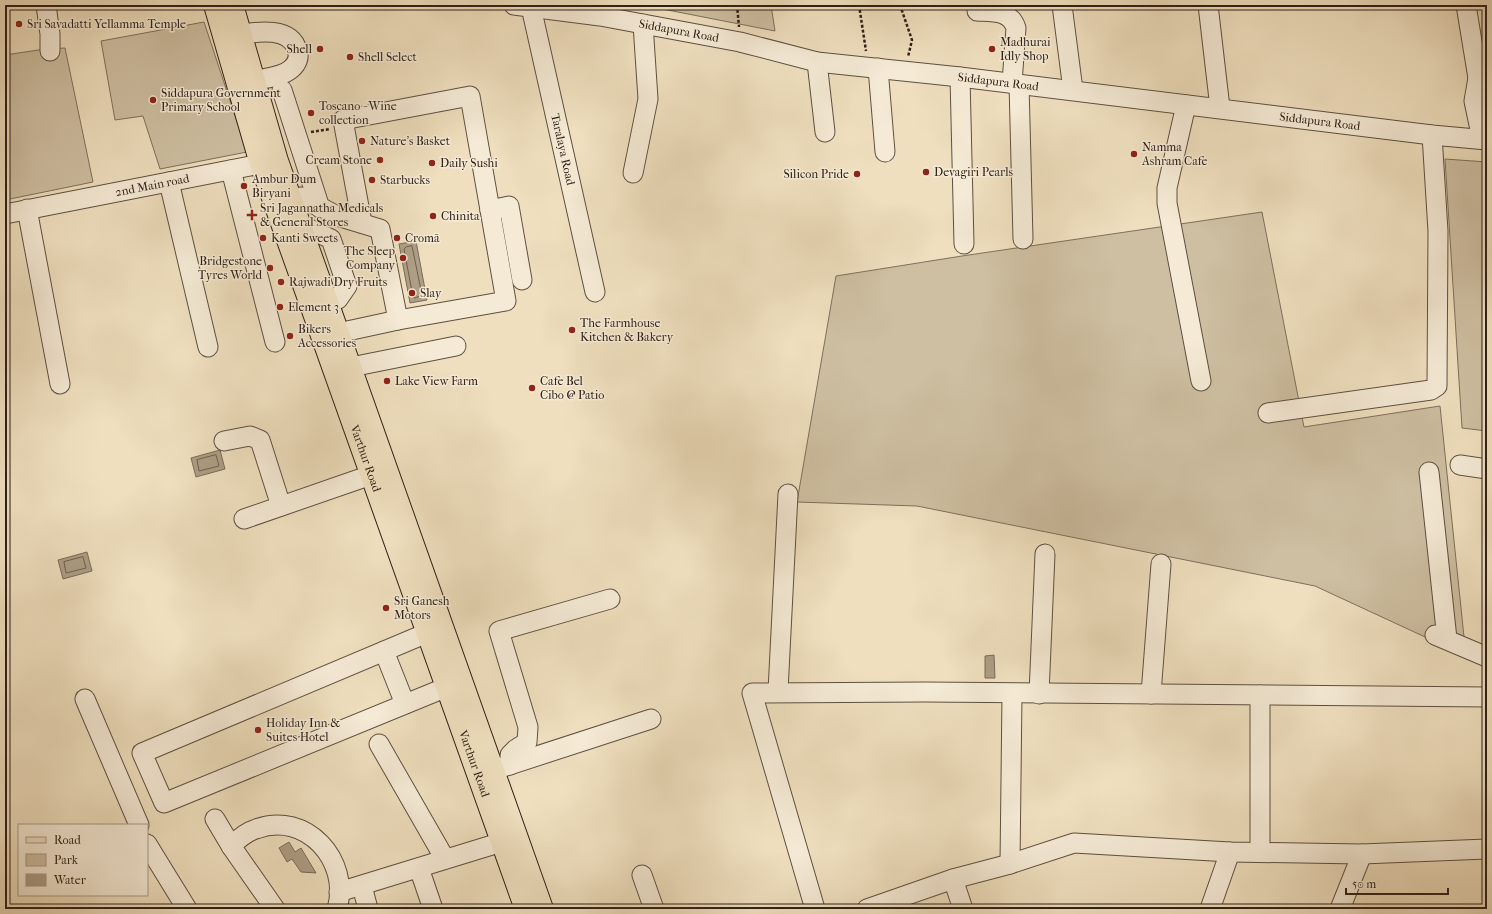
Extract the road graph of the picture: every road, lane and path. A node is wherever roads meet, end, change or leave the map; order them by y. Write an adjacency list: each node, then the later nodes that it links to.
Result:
1 (46, 5): 15 (street)
2 (215, 5): 31 (main road, Varthur Road)
3 (232, 5): 13 (main road, Varthur Road)
4 (737, 5): 14 (path)
5 (860, 5): 17 (path)
6 (900, 5): 18 (path)
7 (1062, 5): 24 (street)
8 (1208, 5): 26 (street)
9 (1466, 5): 21 (street)
10 (522, 6): 12 (street, Siddapura Road); 44 (street, Taralaya Road)
11 (977, 11): 22 (street)
12 (643, 24): 14 (street, Siddapura Road); 33 (street)
13 (240, 35): 20 (main road, Varthur Road); 20 (street)
14 (740, 42): 16 (street, Siddapura Road)
15 (50, 51)
16 (817, 62): 17 (street, Siddapura Road); 27 (street)
17 (873, 68): 18 (street, Siddapura Road); 30 (street)
18 (905, 71): 19 (street, Siddapura Road)
19 (960, 77): 22 (street, Siddapura Road); 42 (street)
20 (253, 81): 31 (main road, Varthur Road)
21 (1484, 83): 29 (street)
22 (1020, 84): 24 (street, Siddapura Road); 35 (street); 41 (street)
23 (282, 90): 37 (street)
24 (1073, 90): 25 (street, Siddapura Road)
25 (1186, 105): 26 (street, Siddapura Road); 51 (street)
26 (1220, 108): 28 (street, Siddapura Road)
27 (825, 132)
28 (1432, 135): 29 (street, Siddapura Road); 53 (street)
29 (1484, 139)
30 (885, 152)
31 (269, 162): 32 (street, 2nd Main road); 36 (main road, Varthur Road); 58 (main road, Varthur Road)
32 (231, 170): 34 (street, 2nd Main road); 47 (street)
33 (633, 173)
34 (169, 182): 39 (street, 2nd Main road); 49 (street)
35 (1032, 186)
36 (292, 198): 37 (street); 46 (main road, Varthur Road)
37 (320, 208): 40 (street)
38 (490, 210): 40 (street); 43 (street); 45 (street)
39 (14, 212): 52 (street)
40 (362, 223): 45 (street)
41 (1023, 239)
42 (964, 244)
43 (522, 280)
44 (595, 292)
45 (398, 320): 46 (street)
46 (338, 333): 50 (main road, Varthur Road)
47 (275, 342)
48 (456, 346): 50 (street)
49 (208, 347)
50 (351, 367): 79 (main road, Varthur Road)
51 (1201, 381)
52 (60, 384)
53 (1268, 413)
54 (224, 441): 60 (street)
55 (1460, 465): 56 (street)
56 (1487, 469)
57 (1429, 472): 67 (street)
58 (371, 475): 60 (street); 65 (main road, Varthur Road)
59 (788, 494): 69 (street)
60 (281, 506): 61 (street)
61 (244, 519)
62 (1045, 554): 71 (street)
63 (1161, 564): 72 (street)
64 (610, 598): 79 (street)
65 (427, 633): 66 (street); 68 (main road, Varthur Road)
66 (384, 651): 76 (street); 76 (street)
67 (1487, 657)
68 (447, 687): 76 (street); 82 (main road, Varthur Road)
69 (778, 692): 70 (street); 103 (street)
70 (1012, 694): 71 (street); 90 (street)
71 (1039, 694): 72 (street)
72 (1151, 694): 73 (street)
73 (1260, 695): 74 (street); 87 (street)
74 (1487, 697)
75 (84, 699): 81 (street)
76 (405, 704)
77 (651, 719): 79 (street)
78 (379, 744): 89 (street)
79 (501, 768): 101 (main road, Varthur Road)
80 (215, 819): 84 (street)
81 (139, 824)
82 (502, 842): 89 (street); 100 (main road, Varthur Road)
83 (148, 846): 96 (street)
84 (231, 846): 95 (street); 97 (street)
85 (1487, 849): 88 (street)
86 (1230, 852): 87 (street); 90 (street); 106 (street)
87 (1260, 852): 88 (street)
88 (1362, 854): 107 (street)
89 (445, 859): 91 (street)
90 (1010, 864): 93 (street)
91 (419, 868): 94 (street); 99 (street)
92 (642, 875): 102 (street)
93 (952, 879): 104 (street); 105 (street)
94 (362, 886): 95 (street); 98 (street)
95 (338, 901)
96 (187, 909)
97 (275, 909)
98 (368, 909)
99 (433, 909)
100 (526, 909)
101 (542, 909)
102 (654, 909)
103 (815, 909)
104 (867, 909)
105 (963, 909)
106 (1210, 909)
107 (1340, 909)

